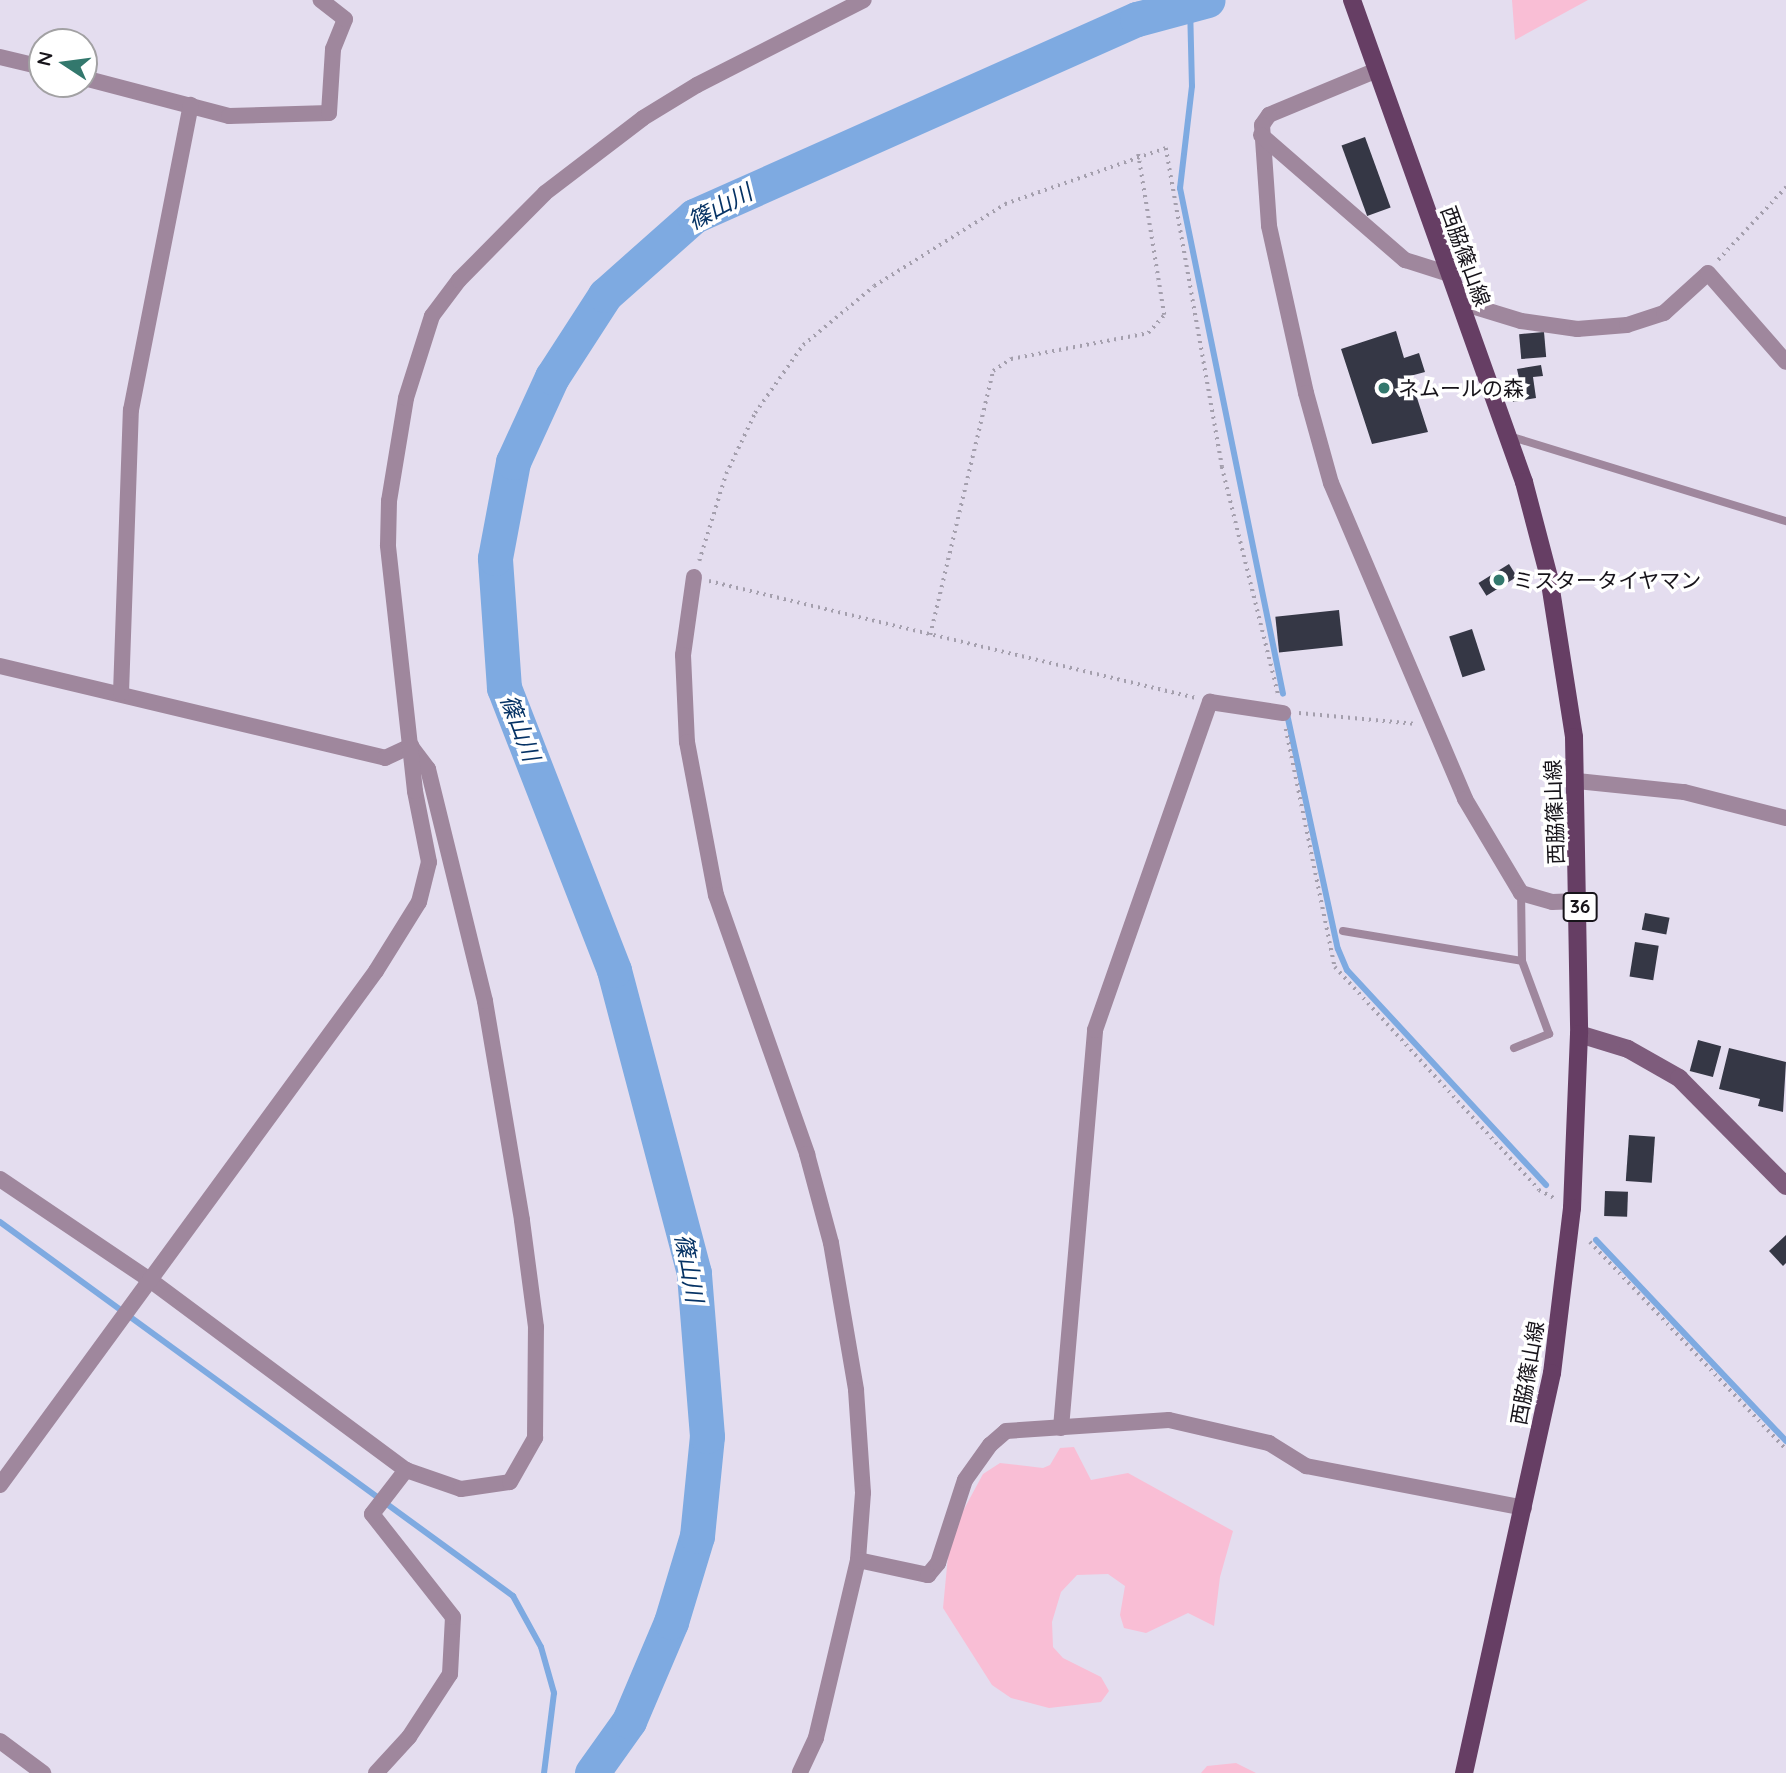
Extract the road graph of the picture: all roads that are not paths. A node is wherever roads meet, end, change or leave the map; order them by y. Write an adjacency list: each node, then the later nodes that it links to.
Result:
1 (321, 0): 8 (street)
2 (864, 0): 19 (street)
3 (1352, 0): 6 (main road, 西脇篠山線 / 36)
4 (0, 57): 5 (street)
5 (28, 64)
6 (1375, 65): 9 (street); 10 (main road, 西脇篠山線 / 36)
7 (98, 82): 8 (street)
8 (191, 105): 17 (street)
9 (1261, 135): 10 (street); 22 (street)
10 (1449, 274): 11 (main road, 西脇篠山線 / 36)
11 (1459, 302): 12 (street); 13 (main road, 西脇篠山線 / 36)
12 (1786, 362)
13 (1507, 435): 14 (lane); 20 (main road, 西脇篠山線 / 36)
14 (1786, 521)
15 (694, 577): 35 (street)
16 (0, 666): 17 (street)
17 (121, 693): 19 (street)
18 (1283, 713): 31 (street)
19 (411, 746): 30 (street); 32 (street)
20 (1577, 781): 21 (street); 23 (main road, 西脇篠山線 / 36)
21 (1786, 818)
22 (1521, 893): 23 (street); 25 (lane)
23 (1580, 901): 26 (main road, 西脇篠山線 / 36)
24 (1343, 931): 25 (lane)
25 (1522, 961): 27 (lane)
26 (1579, 1034): 29 (main road); 34 (main road, 西脇篠山線 / 36)
27 (1514, 1048)
28 (0, 1179): 30 (street)
29 (1786, 1186)
30 (150, 1280): 32 (street); 33 (street)
31 (1062, 1428): 34 (street); 35 (street)
32 (406, 1470): 38 (street)
33 (0, 1485)
34 (1524, 1508): 40 (main road, 西脇篠山線 / 36)
35 (858, 1560): 39 (street)
36 (0, 1741): 37 (street)
37 (43, 1773)
38 (376, 1773)
39 (800, 1773)
40 (1464, 1773)

